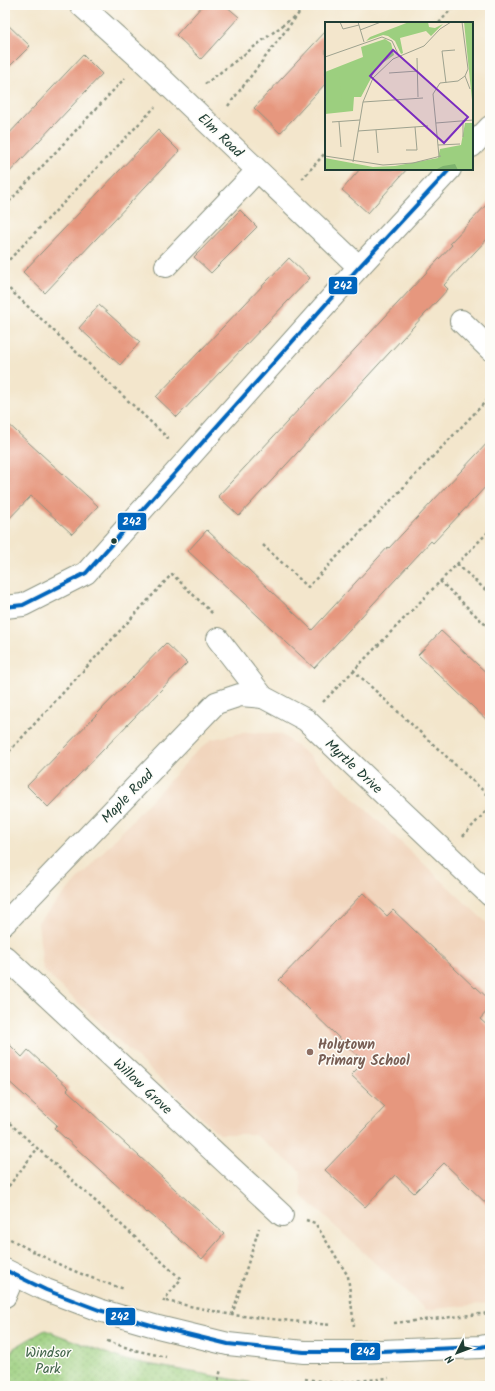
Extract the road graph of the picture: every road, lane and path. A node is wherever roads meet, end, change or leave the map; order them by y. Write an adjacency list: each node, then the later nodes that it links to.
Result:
1 (304, 5): 5 (path)
2 (308, 5): 5 (path)
3 (455, 5): 6 (path)
4 (85, 6): 7 (street, Elm Road)
5 (299, 13): 8 (path); 9 (path)
6 (441, 22)
7 (142, 60): 8 (street, Elm Road); 16 (path)
8 (178, 95): 9 (street, Elm Road); 17 (path)
9 (212, 127): 14 (street, Elm Road)
10 (490, 127): 11 (street)
11 (473, 145)
12 (325, 153): 15 (path)
13 (449, 170): 19 (street)
14 (257, 171): 15 (street, Elm Road); 18 (street)
15 (286, 198): 19 (street, Elm Road)
16 (5, 206)
17 (5, 264)
18 (166, 266)
19 (359, 267): 24 (street)
20 (5, 285): 24 (path)
21 (461, 321): 22 (street)
22 (490, 349)
23 (490, 397): 26 (path)
24 (189, 458): 30 (street)
25 (490, 530): 27 (path)
26 (264, 545)
27 (457, 564): 28 (path); 29 (path)
28 (440, 582): 31 (path); 33 (path)
29 (490, 594)
30 (5, 607)
31 (490, 629)
32 (218, 639): 34 (street, Myrtle Drive); 36 (path)
33 (353, 670): 35 (path); 37 (path)
34 (263, 697): 35 (street, Myrtle Drive); 41 (street, Maple Road)
35 (306, 720): 39 (street, Myrtle Drive)
36 (5, 756)
37 (490, 797)
38 (490, 807): 39 (path)
39 (446, 853): 40 (street, Myrtle Drive)
40 (490, 895)
41 (5, 923)
42 (5, 958): 46 (street, Willow Grove)
43 (5, 1119): 44 (path)
44 (37, 1149): 45 (path); 51 (path)
45 (5, 1191)
46 (282, 1215): 53 (path); 56 (path)
47 (5, 1236): 49 (path)
48 (10, 1273): 50 (street); 57 (street)
49 (127, 1289)
50 (5, 1296)
51 (164, 1300): 53 (path); 57 (path)
52 (490, 1314): 54 (path)
53 (232, 1315): 55 (path); 58 (path)
54 (392, 1323)
55 (331, 1325)
56 (347, 1326)
57 (158, 1327): 58 (street)
58 (228, 1344): 59 (street)
59 (490, 1345)

